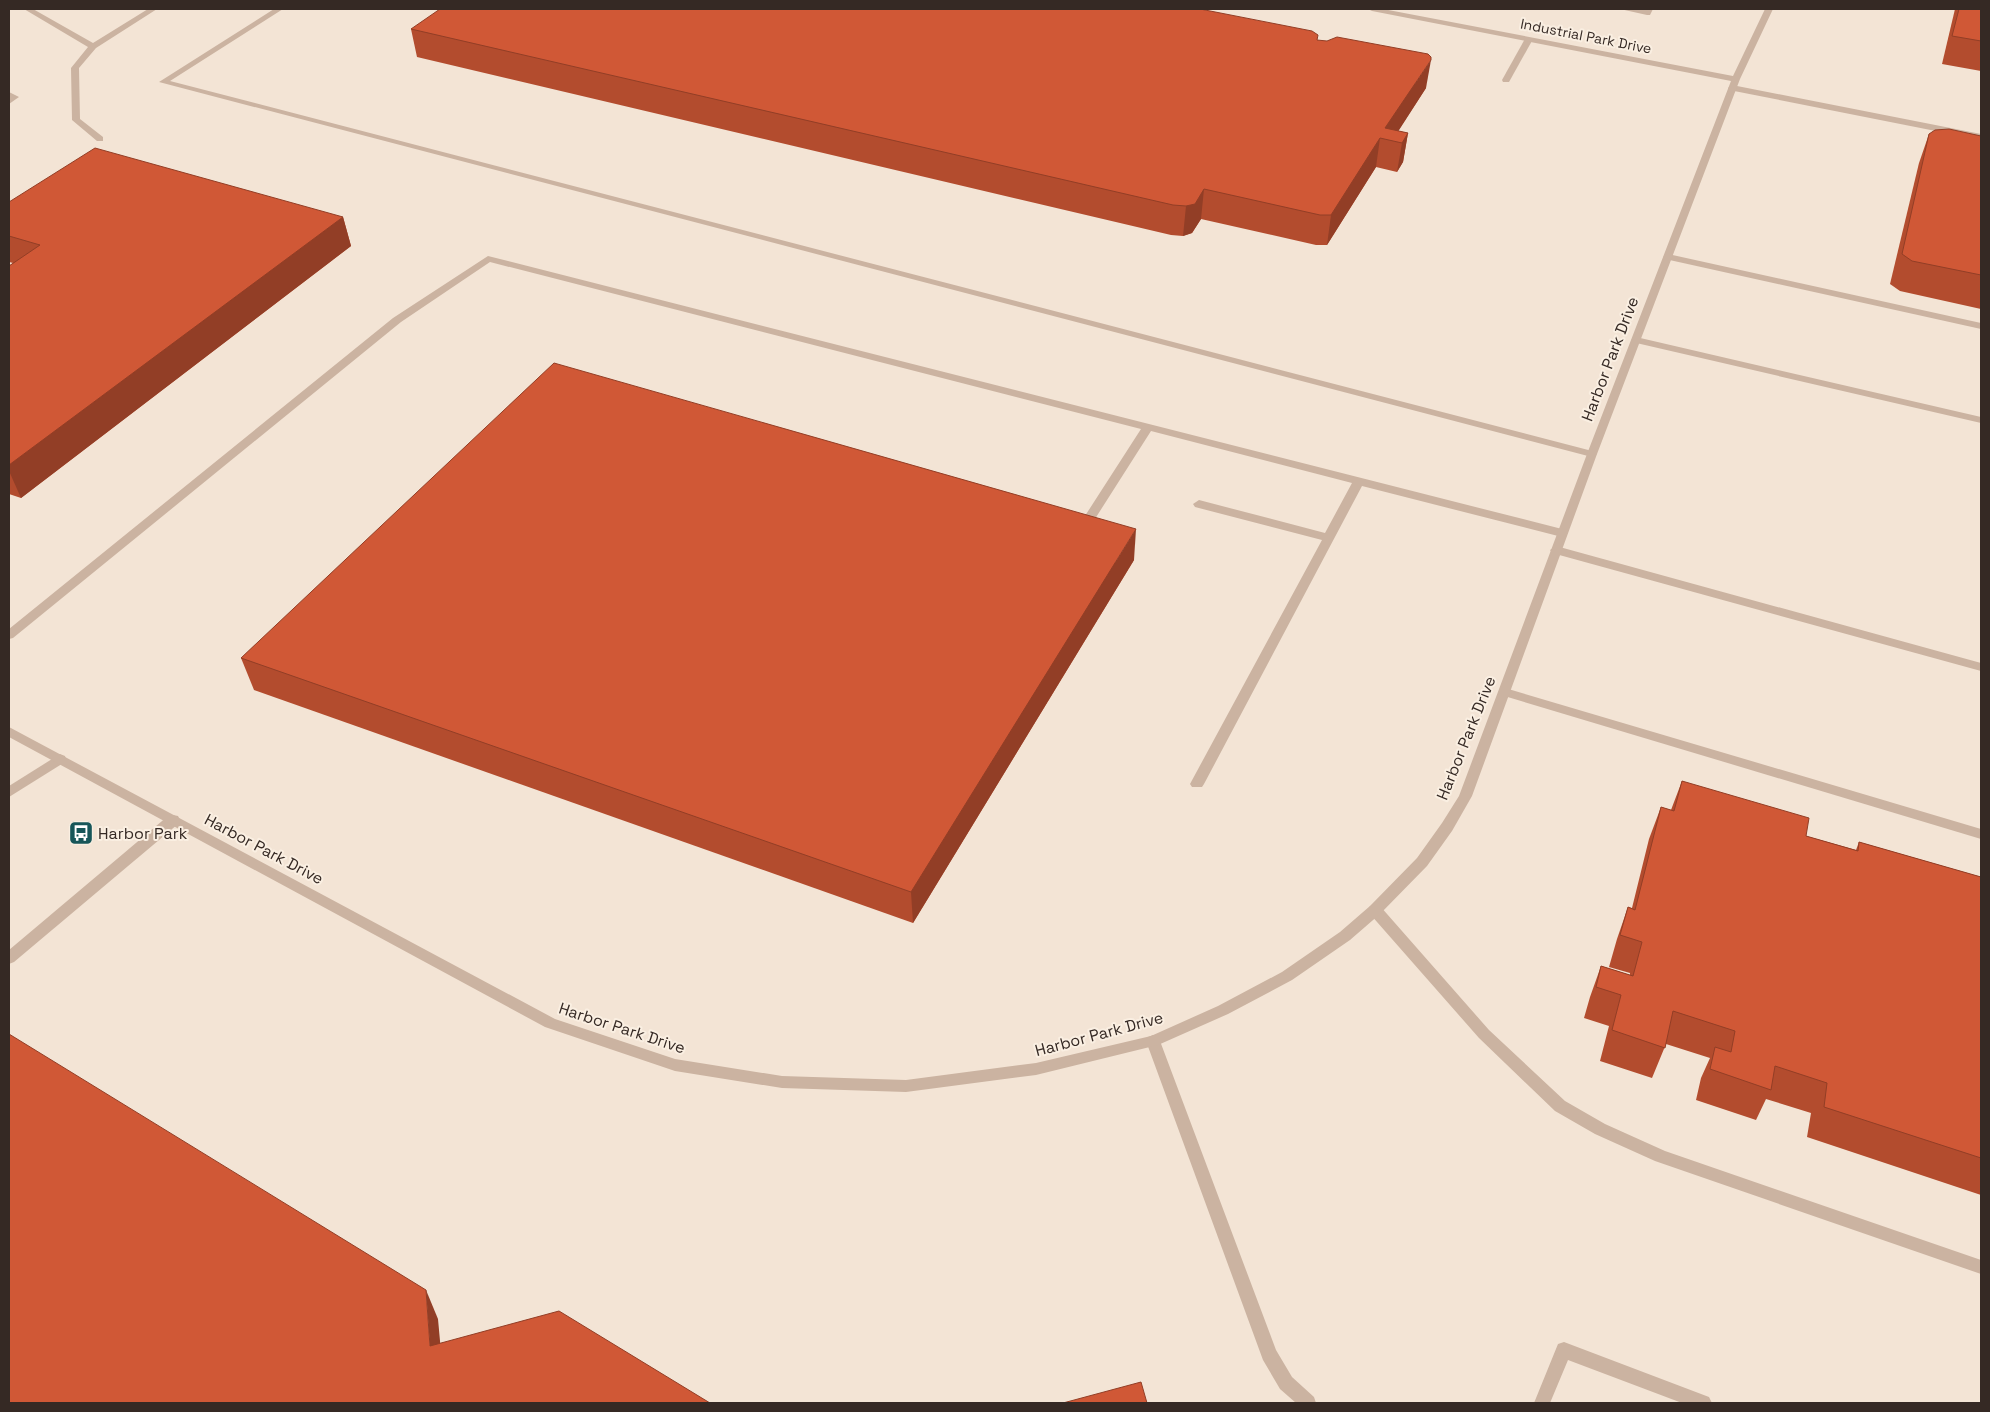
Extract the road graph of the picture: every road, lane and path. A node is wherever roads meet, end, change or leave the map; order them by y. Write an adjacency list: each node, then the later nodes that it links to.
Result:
1 (28, 9): 9 (street)
2 (154, 9): 9 (street)
3 (279, 9): 21 (street)
4 (1372, 9): 8 (street, Industrial Park Drive)
5 (1624, 9): 6 (street)
6 (1649, 9)
7 (1769, 9): 11 (street, Harbor Park Drive)
8 (1529, 39): 10 (street); 11 (street, Industrial Park Drive)
9 (92, 46): 15 (street)
10 (1506, 80)
11 (1734, 83): 14 (street, Industrial Park Drive); 16 (street, Harbor Park Drive)
12 (9, 94): 13 (street)
13 (9, 101)
14 (1981, 137)
15 (100, 139)
16 (1668, 257): 17 (street); 18 (street, Harbor Park Drive)
17 (1981, 326)
18 (1636, 340): 19 (street); 21 (street, Harbor Park Drive)
19 (1981, 420)
20 (1148, 427): 22 (street); 24 (street); 28 (street)
21 (1592, 454): 25 (street, Harbor Park Drive)
22 (1359, 481): 25 (street); 26 (street)
23 (1199, 504): 26 (street)
24 (1089, 519)
25 (1562, 533): 27 (street, Harbor Park Drive)
26 (1329, 538): 33 (street)
27 (1556, 550): 29 (street); 30 (street, Harbor Park Drive)
28 (9, 635)
29 (1981, 667)
30 (1505, 692): 36 (street); 37 (street, Harbor Park Drive)
31 (9, 732): 32 (street, Harbor Park Drive)
32 (60, 759): 34 (street); 35 (street, Harbor Park Drive)
33 (1197, 784)
34 (9, 792)
35 (173, 820): 38 (street); 39 (street, Harbor Park Drive)
36 (1981, 834)
37 (1375, 910): 39 (street, Harbor Park Drive); 40 (street)
38 (9, 958)
39 (1153, 1041): 41 (street)
40 (1981, 1267)
41 (1308, 1403)
42 (1542, 1403): 43 (street)
43 (1703, 1403)

